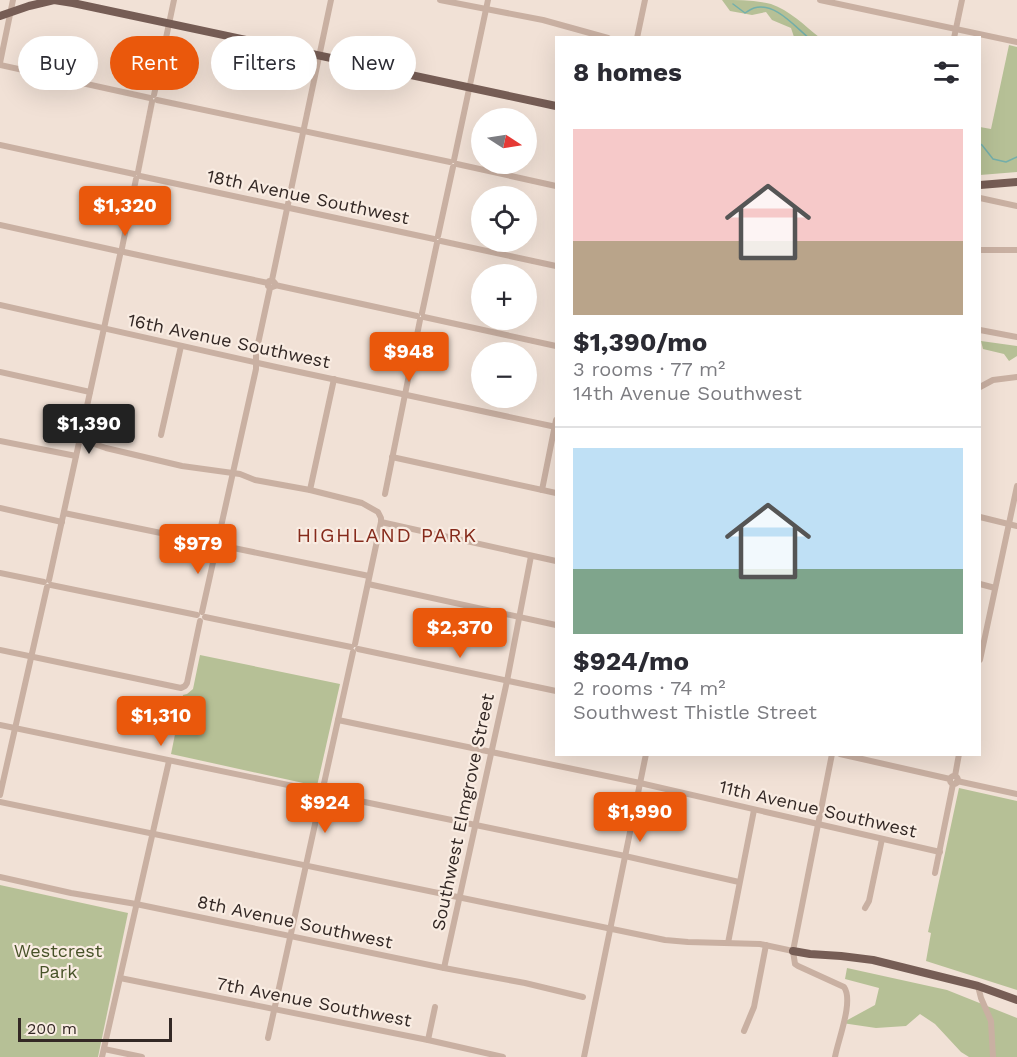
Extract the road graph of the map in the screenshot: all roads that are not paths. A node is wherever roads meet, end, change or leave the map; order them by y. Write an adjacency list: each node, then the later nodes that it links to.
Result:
1 (13, 0): 11 (street)
2 (54, 0): 11 (main road); 13 (main road)
3 (174, 0): 13 (street)
4 (331, 0): 19 (street)
5 (440, 0): 10 (street)
6 (488, 0): 10 (street)
7 (645, 0): 16 (street)
8 (819, 0): 14 (street)
9 (962, 0): 14 (street)
10 (486, 10): 15 (street); 21 (street)
11 (10, 13): 12 (main road); 20 (street)
12 (0, 16)
13 (169, 23): 19 (main road); 22 (street)
14 (956, 29): 17 (street); 18 (street)
15 (601, 36)
16 (636, 36)
17 (954, 36)
18 (1017, 42)
19 (319, 55): 21 (main road); 24 (street)
20 (0, 64): 22 (street)
21 (469, 88): 23 (main road); 26 (street)
22 (153, 99): 24 (street); 27 (street)
23 (555, 106)
24 (303, 132): 26 (street); 34 (street)
25 (0, 145): 27 (street, 18th Avenue Southwest)
26 (454, 163): 30 (street); 36 (street)
27 (137, 175): 34 (street, 18th Avenue Southwest); 39 (street)
28 (1017, 182): 29 (main road); 31 (street)
29 (981, 185)
30 (555, 186)
31 (1017, 189)
32 (981, 198): 33 (street)
33 (1017, 206)
34 (287, 208): 36 (street, 18th Avenue Southwest); 41 (street)
35 (0, 225): 39 (street)
36 (437, 240): 40 (street, 18th Avenue Southwest); 43 (street)
37 (981, 250): 38 (street)
38 (1017, 250)
39 (121, 252): 41 (street); 44 (street)
40 (555, 266)
41 (271, 284): 43 (street); 49 (street)
42 (0, 305): 44 (street, 16th Avenue Southwest)
43 (421, 316): 48 (street); 55 (street)
44 (104, 328): 47 (street, 16th Avenue Southwest); 54 (street)
45 (981, 330): 46 (street)
46 (1017, 337)
47 (181, 346): 49 (street, 16th Avenue Southwest); 58 (street)
48 (555, 346)
49 (256, 363): 52 (street, 16th Avenue Southwest); 63 (street)
50 (0, 372): 54 (street)
51 (1017, 377): 53 (street)
52 (334, 380): 55 (street, 16th Avenue Southwest); 65 (street)
53 (981, 387)
54 (90, 392): 59 (street)
55 (405, 395): 56 (street, 16th Avenue Southwest); 62 (street)
56 (555, 425)
57 (555, 430): 66 (street)
58 (161, 435)
59 (80, 439): 61 (street); 63 (street)
60 (0, 441): 61 (street)
61 (76, 456): 70 (street)
62 (392, 457): 66 (street); 68 (street)
63 (233, 473): 65 (street); 76 (street)
64 (1017, 486): 74 (street)
65 (310, 490): 73 (street)
66 (542, 490): 67 (street)
67 (555, 493)
68 (385, 494)
69 (0, 508): 72 (street)
70 (64, 513): 72 (street); 76 (street)
71 (981, 517): 74 (street)
72 (62, 522): 81 (street)
73 (381, 522): 77 (street); 80 (street)
74 (1009, 524): 75 (street); 84 (street)
75 (1017, 526)
76 (218, 544): 80 (street); 85 (street)
77 (531, 556): 78 (street); 86 (street, Southwest Elmgrove Street)
78 (555, 561)
79 (0, 573): 81 (street)
80 (369, 576): 82 (street)
81 (48, 584): 85 (street); 91 (street)
82 (368, 584): 86 (street); 89 (street)
83 (981, 584): 84 (street)
84 (995, 588): 88 (street)
85 (201, 616): 89 (street); 91 (street)
86 (519, 617): 87 (street); 92 (street, Southwest Elmgrove Street)
87 (555, 625)
88 (981, 647)
89 (354, 648): 92 (street); 94 (street)
90 (0, 650): 91 (street)
91 (32, 656): 96 (street)
92 (507, 681): 93 (street); 97 (street, Southwest Elmgrove Street)
93 (555, 691)
94 (338, 720): 97 (street, 11th Avenue Southwest); 105 (street)
95 (0, 725): 96 (street)
96 (15, 728): 102 (street); 107 (street)
97 (491, 753): 104 (street, 11th Avenue Southwest); 110 (street, Southwest Elmgrove Street)
98 (645, 756): 104 (street)
99 (832, 756): 111 (street)
100 (849, 756): 103 (street)
101 (959, 756): 103 (street)
102 (169, 761): 105 (street); 112 (street)
103 (954, 780): 106 (street); 114 (street)
104 (640, 783): 109 (street, 11th Avenue Southwest); 115 (street)
105 (322, 792): 110 (street); 116 (street)
106 (1017, 794)
107 (0, 795)
108 (0, 802): 112 (street)
109 (754, 810): 111 (street, 11th Avenue Southwest); 119 (street)
110 (475, 825): 115 (street); 120 (street, Southwest Elmgrove Street)
111 (818, 825): 113 (street, 11th Avenue Southwest); 127 (street)
112 (152, 834): 116 (street); 121 (street)
113 (882, 839): 114 (street, 11th Avenue Southwest); 122 (street)
114 (940, 852): 117 (street)
115 (625, 856): 119 (street); 123 (street)
116 (306, 865): 120 (street); 124 (street)
117 (935, 873)
118 (0, 877): 121 (street, 8th Avenue Southwest)
119 (739, 882): 125 (street)
120 (459, 897): 123 (street); 128 (street, Southwest Elmgrove Street)
121 (136, 904): 124 (street, 8th Avenue Southwest); 129 (street)
122 (866, 908)
123 (611, 927): 125 (street); 142 (street)
124 (290, 936): 128 (street, 8th Avenue Southwest); 134 (street)
125 (728, 943): 126 (street)
126 (766, 945): 127 (street); 135 (street)
127 (793, 951): 130 (main road); 143 (street)
128 (444, 968): 131 (street, 8th Avenue Southwest)
129 (120, 978): 134 (street, 7th Avenue Southwest); 138 (street)
130 (978, 986): 132 (main road); 144 (street)
131 (583, 997)
132 (1017, 1000)
133 (435, 1007): 137 (street)
134 (273, 1010): 136 (street); 137 (street, 7th Avenue Southwest)
135 (744, 1031)
136 (268, 1038)
137 (428, 1040): 141 (street, 7th Avenue Southwest)
138 (104, 1049): 139 (street); 140 (street)
139 (102, 1057)
140 (142, 1057)
141 (503, 1057)
142 (584, 1057)
143 (835, 1057)
144 (993, 1057)

